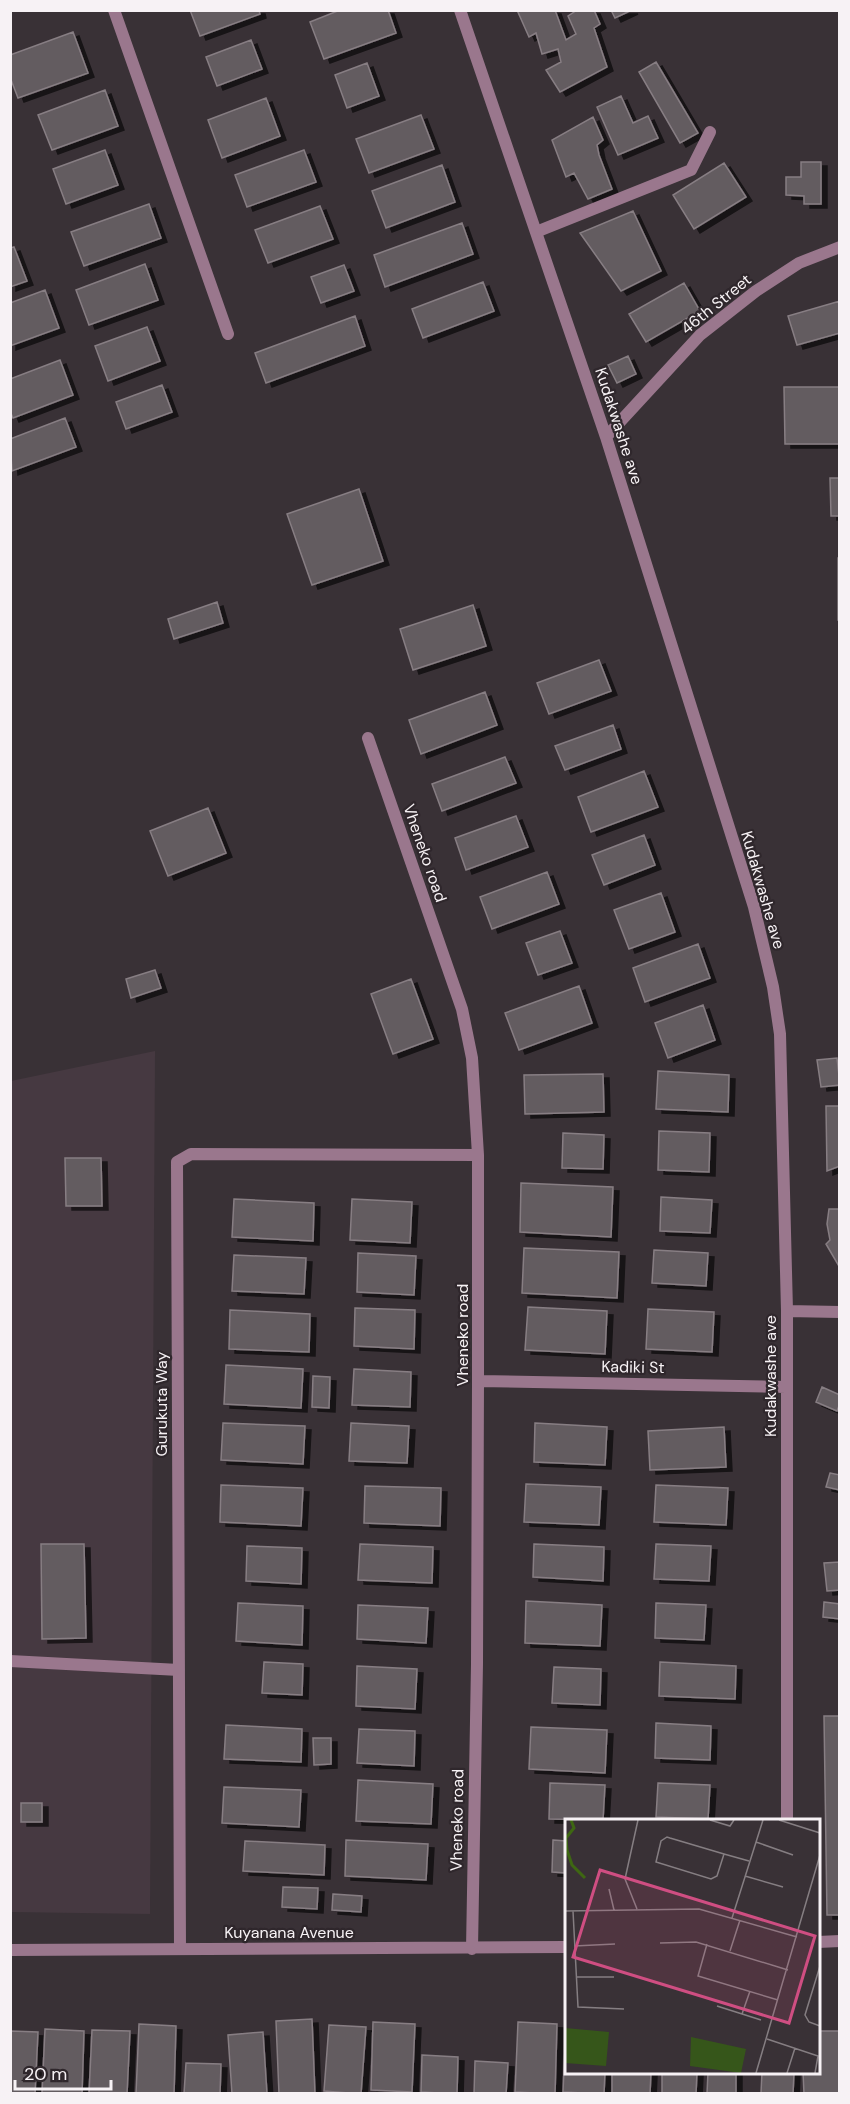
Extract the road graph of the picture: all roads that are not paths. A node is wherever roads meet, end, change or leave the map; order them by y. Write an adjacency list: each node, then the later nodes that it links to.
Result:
1 (114, 10): 6 (street)
2 (460, 10): 4 (street, Kudakwashe ave)
3 (710, 132): 4 (street)
4 (536, 232): 7 (street, Kudakwashe ave)
5 (840, 247): 7 (street, 46th Street)
6 (228, 334)
7 (606, 438): 10 (street, Kudakwashe ave)
8 (368, 738): 9 (street, Vheneko road)
9 (478, 1155): 12 (street, Vheneko road); 15 (street, Gurukuta Way)
10 (787, 1311): 11 (street); 13 (street, Kudakwashe ave)
11 (840, 1312)
12 (478, 1381): 13 (street, Kadiki St); 21 (street, Vheneko road)
13 (786, 1387): 16 (street, Kudakwashe ave)
14 (10, 1661): 15 (street)
15 (178, 1670): 20 (street, Gurukuta Way)
16 (787, 1819)
17 (840, 1941): 18 (street)
18 (820, 1942)
19 (565, 1947): 21 (street, Kuyanana Avenue)
20 (180, 1948): 21 (street, Kuyanana Avenue); 22 (street, Kuyanana Avenue)
21 (472, 1949)
22 (10, 1950)

